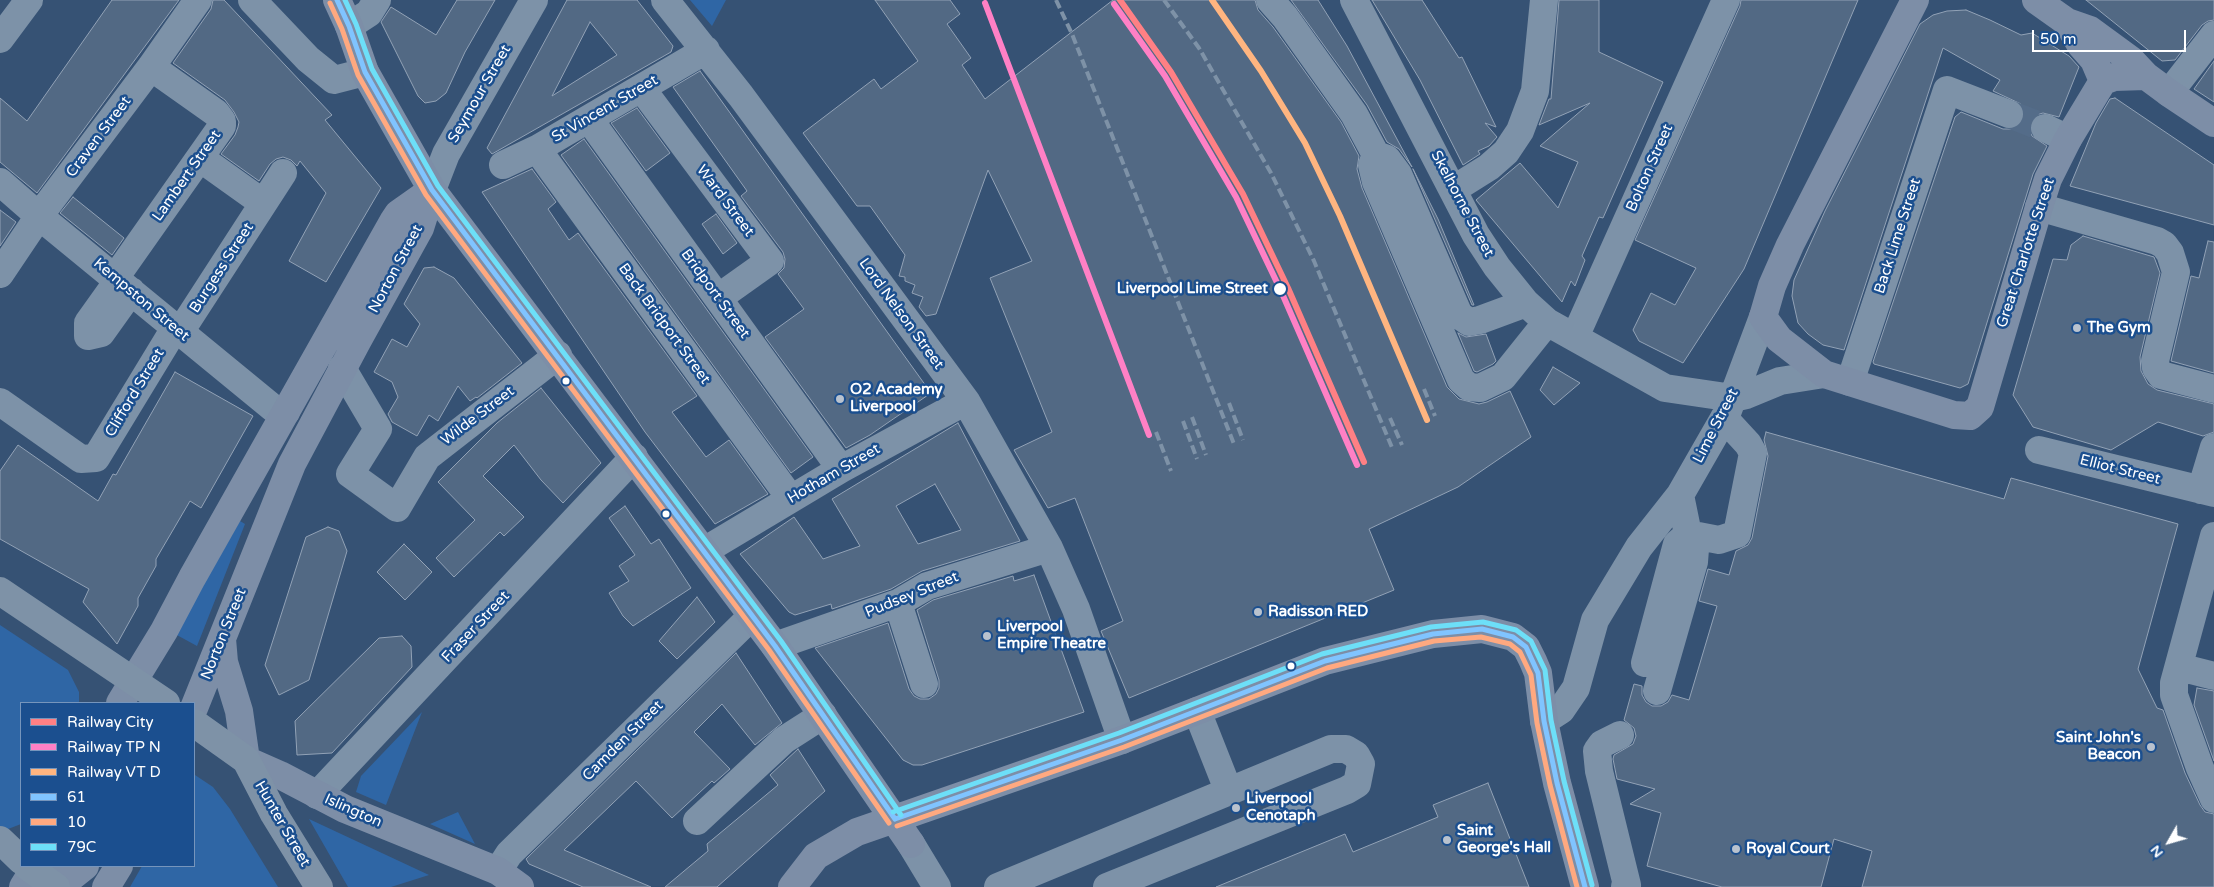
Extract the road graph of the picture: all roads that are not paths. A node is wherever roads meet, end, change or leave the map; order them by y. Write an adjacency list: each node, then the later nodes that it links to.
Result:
1 (29, 0): 18 (street)
2 (198, 0): 20 (street, Craven Street)
3 (252, 0): 21 (street)
4 (337, 0): 16 (main road)
5 (377, 0): 16 (street)
6 (534, 0): 36 (street, Seymour Street)
7 (665, 0): 19 (street, Lord Nelson Street)
8 (1270, 0): 31 (street)
9 (1354, 0): 37 (street, Skelhorne Street)
10 (1544, 0): 37 (street)
11 (1726, 0): 48 (street, Bolton Street)
12 (1915, 0): 26 (main road)
13 (1919, 0): 26 (main road)
14 (2036, 0): 15 (main road)
15 (2067, 22): 22 (main road); 23 (main road)
16 (349, 26): 21 (main road)
17 (2214, 35): 25 (street)
18 (0, 38)
19 (706, 50): 24 (street, St Vincent Street); 54 (street, Lord Nelson Street)
20 (154, 64): 32 (street, Lambert Street); 40 (street, Craven Street)
21 (365, 72): 36 (main road)
22 (2146, 76): 23 (main road); 25 (main road)
23 (2103, 81): 39 (main road, Great Charlotte Street)
24 (642, 89): 28 (street, St Vincent Street); 43 (street, Ward Street)
25 (2169, 93): 29 (main road)
26 (1858, 109): 45 (main road, Lime Street)
27 (2009, 114): 52 (street, Back Lime Street)
28 (589, 119): 30 (street, St Vincent Street); 43 (street, Bridport Street)
29 (2214, 123)
30 (537, 149): 33 (street, St Vincent Street); 64 (street, Back Bridport Street)
31 (1376, 155): 44 (street); 46 (street)
32 (200, 158): 38 (street); 42 (street, Lambert Street)
33 (503, 165)
34 (283, 173): 38 (street, Burgess Street)
35 (1, 186): 40 (street, Kempston Street)
36 (432, 190): 49 (main road); 50 (main road, Norton Street); 57 (main road, Norton Street)
37 (1454, 190): 44 (street, Skelhorne Street)
38 (263, 203): 47 (street, Burgess Street)
39 (2039, 207): 52 (main road, Great Charlotte Street); 53 (street)
40 (39, 216): 41 (street, Craven Street); 42 (street, Kempston Street)
41 (0, 274)
42 (122, 283): 47 (street, Kempston Street)
43 (718, 298): 61 (street, Bridport Street)
44 (1526, 304): 46 (street, Skelhorne Street)
45 (1763, 317): 51 (main road); 56 (street, Lime Street)
46 (1547, 322): 48 (street, Skelhorne Street)
47 (177, 330): 55 (street, Clifford Street); 57 (street, Kempston Street)
48 (1575, 337): 56 (street, Skelhorne Street)
49 (558, 355): 50 (street, Wilde Street); 60 (main road)
50 (342, 368): 72 (main road, Norton Street)
51 (1824, 374): 52 (main road); 56 (street)
52 (1850, 382)
53 (2214, 389)
54 (966, 400): 61 (street, Hotham Street); 67 (street, Lord Nelson Street)
55 (0, 402)
56 (1728, 408): 63 (street, Lime Street); 65 (street)
57 (286, 412): 76 (main road, Norton Street)
58 (2214, 446): 62 (street)
59 (2039, 450): 62 (street, Elliot Street)
60 (634, 457): 68 (main road); 89 (street, Fraser Street)
61 (841, 469): 64 (street, Hotham Street)
62 (2208, 492)
63 (1680, 495): 65 (street); 83 (street, Lime Street)
64 (790, 499): 68 (street, Hotham Street)
65 (1688, 534): 65 (street)
66 (2214, 536): 74 (street)
67 (1049, 548): 70 (street, Pudsey Street); 86 (street, Lord Nelson Street)
68 (704, 551): 71 (main road)
69 (0, 591): 76 (highway)
70 (898, 603): 73 (street, Pudsey Street); 77 (street)
71 (752, 616): 73 (main road); 99 (street, Camden Street)
72 (222, 639): 80 (main road, Norton Street); 87 (main road)
73 (775, 646): 82 (main road)
74 (2179, 667): 75 (street); 90 (street)
75 (2214, 676)
76 (133, 680): 78 (main road, Norton Street); 79 (highway)
77 (924, 684)
78 (121, 702)
79 (165, 702)
80 (195, 706)
81 (1197, 711): 83 (main road); 86 (main road); 88 (street)
82 (823, 715): 91 (main road); 92 (street)
83 (1544, 720): 107 (main road)
84 (195, 723): 87 (highway, Islington)
85 (1620, 735): 100 (street)
86 (1122, 740): 91 (main road)
87 (246, 760): 89 (main road, Islington); 102 (highway, Hunter Street)
88 (1229, 792): 105 (street); 106 (street)
89 (318, 795): 99 (main road, Islington)
90 (2214, 799)
91 (895, 819): 94 (main road); 103 (main road)
92 (696, 821)
93 (0, 840): 95 (highway)
94 (911, 844): 104 (street)
95 (20, 859)
96 (84, 867): 98 (main road)
97 (118, 867): 101 (main road)
98 (35, 873)
99 (509, 879)
100 (1628, 886)
101 (106, 887)
102 (319, 887)
103 (792, 887)
104 (937, 887)
105 (998, 887)
106 (1107, 887)
107 (1585, 887)

